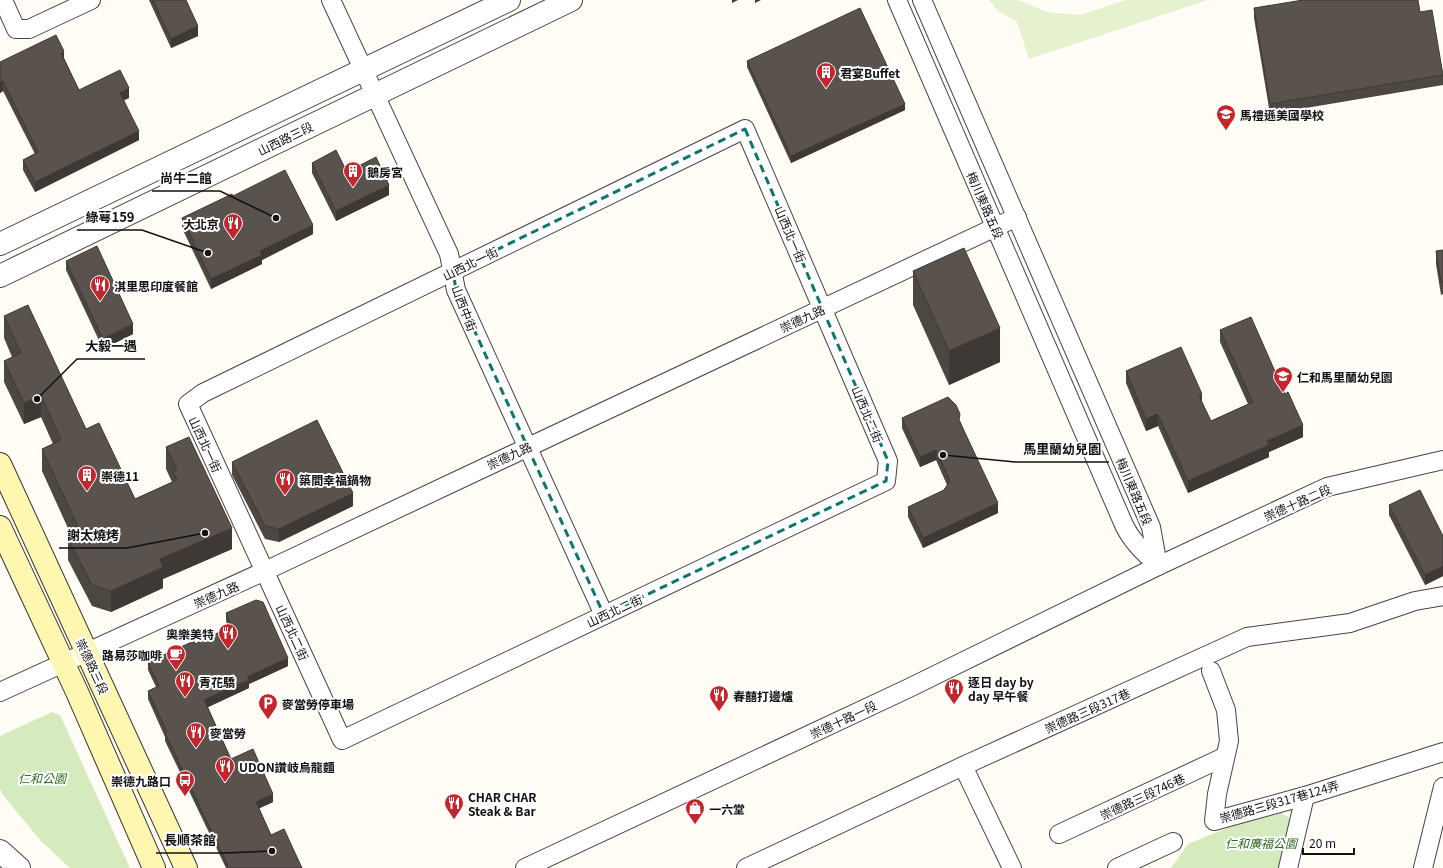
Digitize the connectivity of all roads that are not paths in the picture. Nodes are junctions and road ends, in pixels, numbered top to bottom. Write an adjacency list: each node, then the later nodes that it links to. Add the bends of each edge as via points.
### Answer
1 (3, 0): 2 (street, via 16,29 29,29)
2 (90, 0)
3 (331, 0): 8 (street, 山西中街)
4 (509, 0): 8 (street)
5 (571, 0): 9 (street, 山西路三段)
6 (897, 0): 11 (street, 梅川東路五段)
7 (922, 0): 10 (street, 梅川東路五段)
8 (363, 70): 9 (street, 山西中街); 12 (street)
9 (375, 95): 13 (street, 山西中街, via 449,254); 14 (street, 山西路三段)
10 (1017, 217): 11 (street, 崇德九路); 20 (street, 梅川東路五段, via 1151,527)
11 (995, 227): 15 (street, 崇德九路); 20 (street, 梅川東路五段, via 1130,537)
12 (0, 244)
13 (453, 271): 15 (street, 山西北一街, via 745,130); 16 (street, 山西中街, via 456,290); 21 (street, 山西北一街, via 203,392 188,404)
14 (0, 276)
15 (822, 308): 16 (street, 崇德九路); 23 (street, 山西北二街, via 888,461 886,480)
16 (526, 447): 21 (street, 崇德九路); 23 (street, 山西中街)
17 (1443, 460): 20 (street, 崇德十路二段, via 1327,487)
18 (0, 464): 24 (main road, 崇德路三段)
19 (0, 527): 25 (main road)
20 (1158, 566): 39 (street, 崇德十路一段, via 936,675)
21 (265, 572): 23 (street, 山西北二街, via 342,740); 24 (street, 崇德九路)
22 (1443, 596): 30 (street, 崇德路三段317巷, via 1416,601 1350,623 1248,637)
23 (604, 615)
24 (86, 651): 25 (street, 崇德九路); 38 (main road, 崇德路三段)
25 (62, 663): 27 (street, 崇德九路); 37 (main road)
26 (1211, 671): 29 (street, 崇德路三段317巷124弄, via 1226,710 1229,741)
27 (0, 692)
28 (1443, 752): 32 (street, 崇德路三段317巷124弄)
29 (1224, 757): 32 (street, 崇德路三段317巷124弄, via 1216,794 1214,821); 33 (street, 崇德路三段746巷)
30 (963, 766): 40 (street, 崇德路三段317巷); 41 (street)
31 (1443, 787): 44 (street)
32 (1305, 796): 43 (street)
33 (1059, 834)
34 (1173, 842): 42 (street)
35 (0, 851): 36 (street)
36 (18, 868)
37 (154, 868)
38 (186, 868)
39 (525, 868)
40 (746, 868)
41 (1012, 868)
42 (1117, 868)
43 (1288, 868)
44 (1423, 868)

